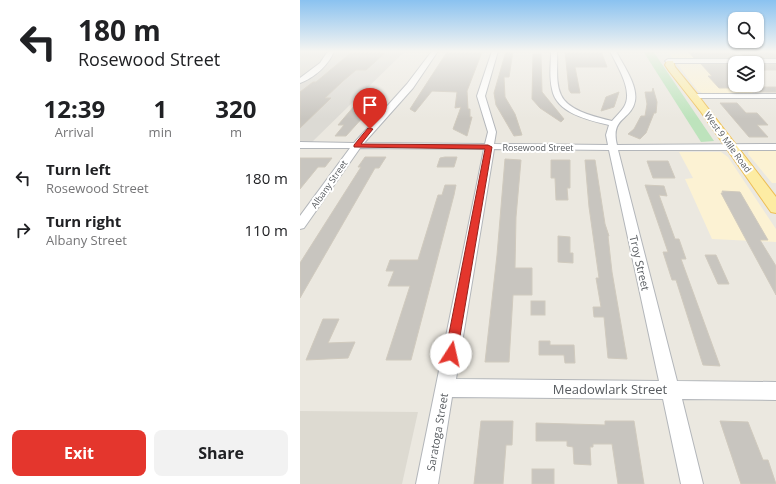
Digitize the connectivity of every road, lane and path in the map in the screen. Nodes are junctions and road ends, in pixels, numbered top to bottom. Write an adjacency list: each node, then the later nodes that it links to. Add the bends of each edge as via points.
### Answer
1 (310, 74): 7 (street)
2 (419, 74): 12 (street, Albany Street)
3 (488, 74): 13 (street, Saratoga Street, via 481,96 492,127)
4 (555, 74): 10 (street, via 556,88 560,98 577,112)
5 (623, 74): 10 (street, via 631,98 627,111)
6 (676, 74): 8 (main road, West 9 Mile Road)
7 (300, 81)
8 (694, 96): 9 (street); 14 (main road, West 9 Mile Road)
9 (776, 96)
10 (614, 124): 16 (street, Troy Street, via 610,130)
11 (300, 145): 12 (street, Rosewood Street)
12 (356, 146): 13 (street, Rosewood Street); 18 (street, Albany Street)
13 (488, 147): 16 (street, Rosewood Street); 19 (street, Saratoga Street)
14 (732, 147): 15 (street, Rosewood Street); 16 (street, Rosewood Street); 17 (main road, West 9 Mile Road)
15 (776, 147)
16 (613, 148): 20 (street, Troy Street)
17 (776, 208)
18 (300, 225)
19 (445, 388): 20 (street, Meadowlark Street); 22 (street, Saratoga Street)
20 (670, 390): 21 (street, Meadowlark Street); 23 (street, Troy Street)
21 (776, 391)
22 (427, 484)
23 (692, 484)

